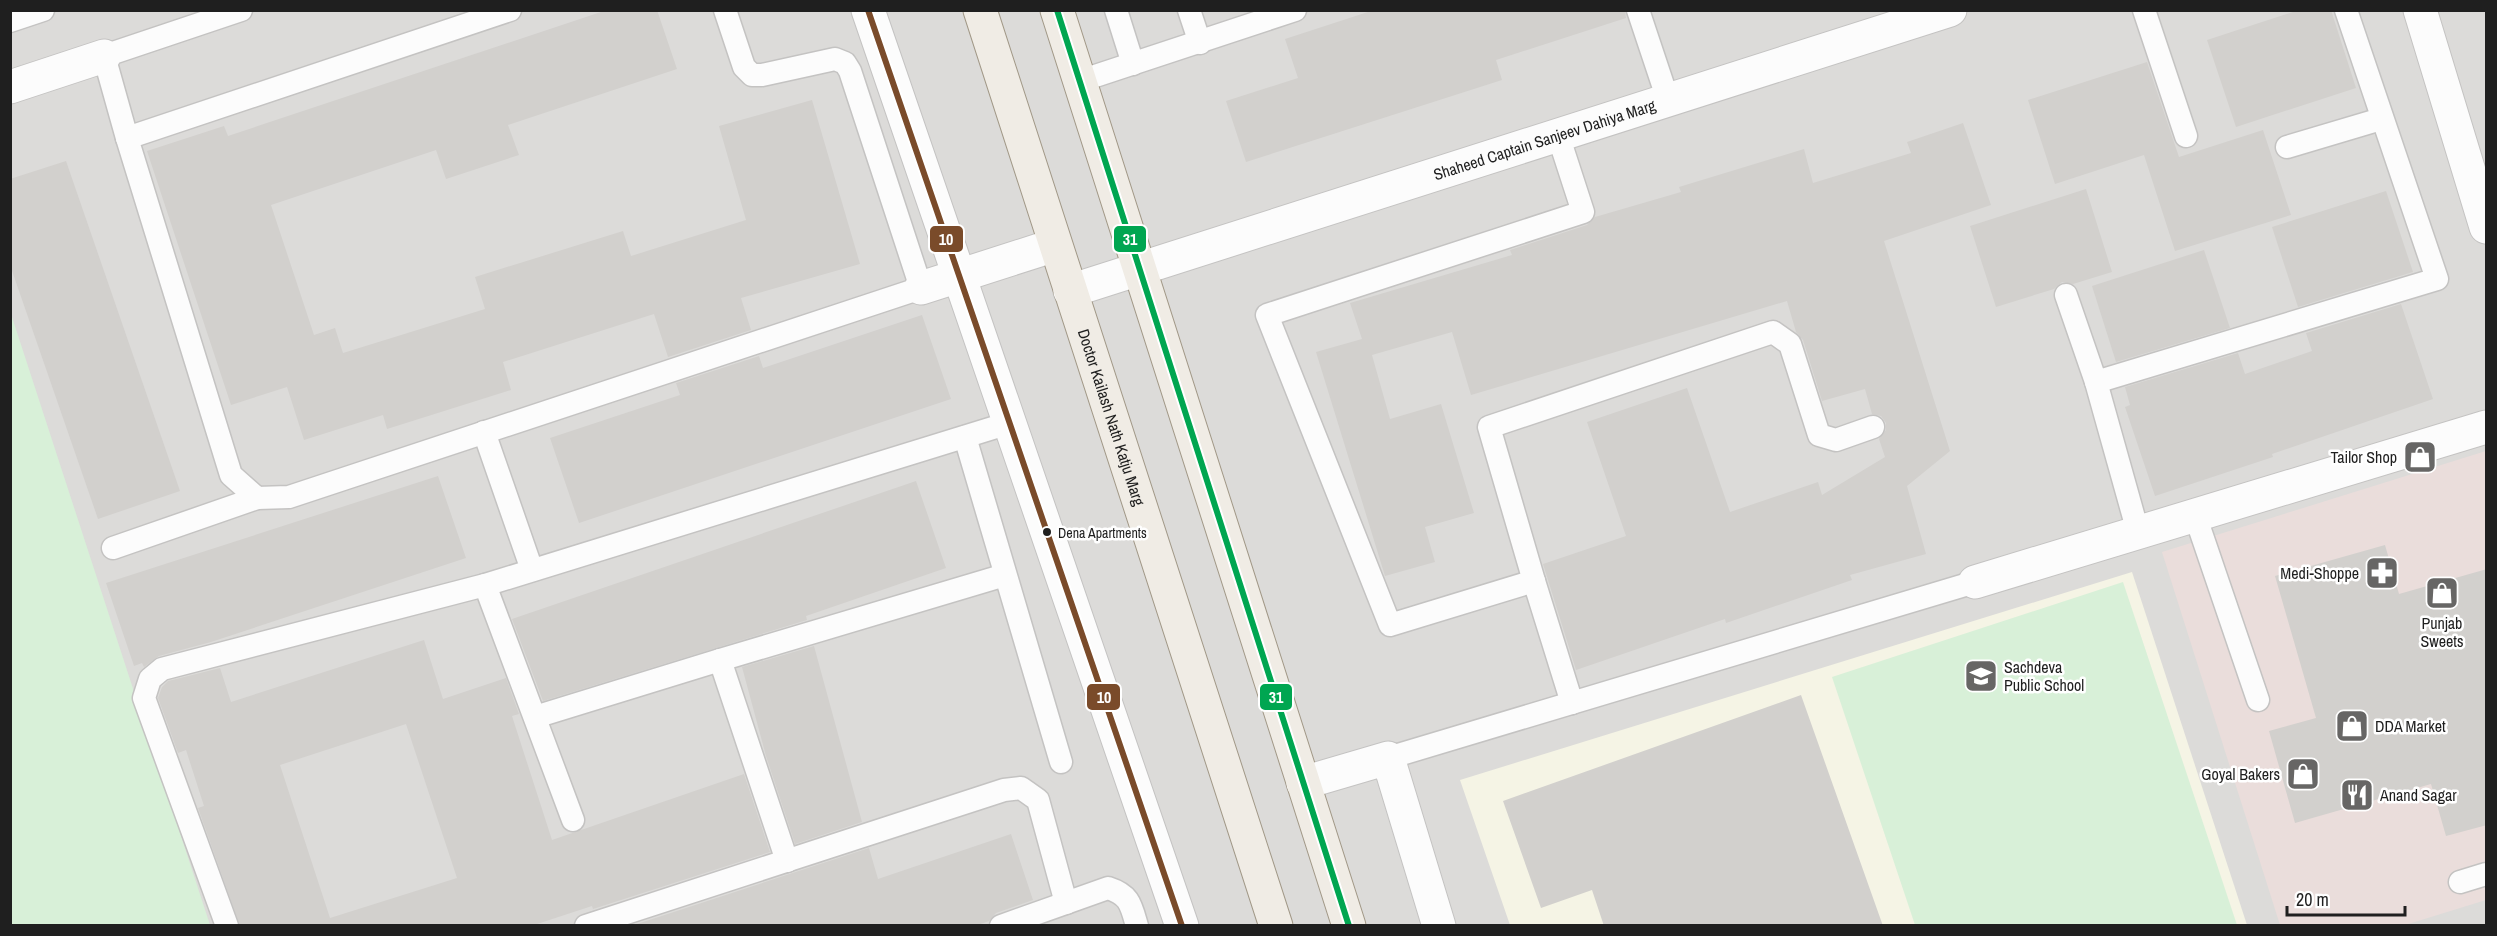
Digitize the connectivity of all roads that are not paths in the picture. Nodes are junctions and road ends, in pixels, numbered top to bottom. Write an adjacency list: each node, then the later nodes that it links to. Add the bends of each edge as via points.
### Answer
1 (43, 10): 16 (lane)
2 (241, 10): 18 (lane)
3 (510, 10): 26 (lane)
4 (725, 10): 32 (lane, via 744,68 752,75 835,59 845,63)
5 (868, 10): 31 (street)
6 (980, 10): 29 (main road, Doctor Kailash Nath Katju Marg)
7 (1057, 10): 20 (main road)
8 (1116, 10): 19 (lane)
9 (1189, 10): 17 (lane)
10 (1295, 10): 17 (lane)
11 (1638, 10): 22 (lane)
12 (1950, 10): 22 (street, Shaheed Captain Sanjeev Dahiya Marg)
13 (2144, 10): 25 (lane)
14 (2346, 10): 23 (lane)
15 (2420, 10): 28 (street)
16 (10, 21)
17 (1200, 43): 19 (lane)
18 (104, 56): 21 (street); 26 (lane)
19 (1133, 64): 20 (lane)
20 (1080, 81): 30 (main road)
21 (10, 87)
22 (1668, 100): 24 (street, Shaheed Captain Sanjeev Dahiya Marg)
23 (2381, 119): 27 (lane); 35 (lane, via 2437,279)
24 (1558, 135): 30 (street, Shaheed Captain Sanjeev Dahiya Marg); 47 (lane, via 1583,212 1267,315 1390,625)
25 (2186, 136)
26 (127, 138): 41 (lane, via 231,475)
27 (2287, 147)
28 (2487, 227)
29 (1055, 245): 31 (street); 33 (main road, Doctor Kailash Nath Katju Marg)
30 (1140, 269): 33 (street, Shaheed Captain Sanjeev Dahiya Marg); 56 (main road)
31 (959, 277): 32 (street); 36 (street)
32 (921, 288): 39 (lane)
33 (1070, 291): 67 (main road, Doctor Kailash Nath Katju Marg)
34 (2066, 296): 35 (lane)
35 (2096, 382): 43 (lane)
36 (1009, 423): 40 (lane); 66 (street)
37 (1873, 427): 47 (lane, via 1836,440 1819,435 1790,344 1773,332 1489,427)
38 (2487, 427): 42 (street)
39 (484, 432): 41 (lane, via 289,497); 45 (lane)
40 (965, 436): 45 (lane); 46 (lane)
41 (257, 498): 44 (lane)
42 (2195, 515): 43 (street); 51 (lane)
43 (2138, 532): 48 (street)
44 (113, 548)
45 (532, 570): 49 (lane)
46 (1005, 575): 50 (lane); 55 (lane)
47 (1534, 581): 52 (lane)
48 (1975, 582): 52 (lane)
49 (485, 585): 53 (lane); 62 (lane, via 162,669 150,679 144,698)
50 (720, 660): 53 (lane); 58 (lane)
51 (2258, 700)
52 (1572, 703): 54 (lane)
53 (535, 717): 57 (lane)
54 (1388, 758): 56 (street); 69 (street)
55 (1061, 762)
56 (1303, 783): 68 (main road)
57 (573, 820)
58 (787, 861): 61 (lane, via 1004,790 1021,788 1038,800); 63 (lane)
59 (2487, 874): 60 (lane)
60 (2460, 882)
61 (1066, 903): 64 (lane); 65 (lane, via 1108,888 1121,892 1130,902)
62 (227, 926)
63 (586, 926)
64 (1001, 926)
65 (1137, 926)
66 (1182, 926)
67 (1276, 926)
68 (1349, 926)
69 (1439, 926)

